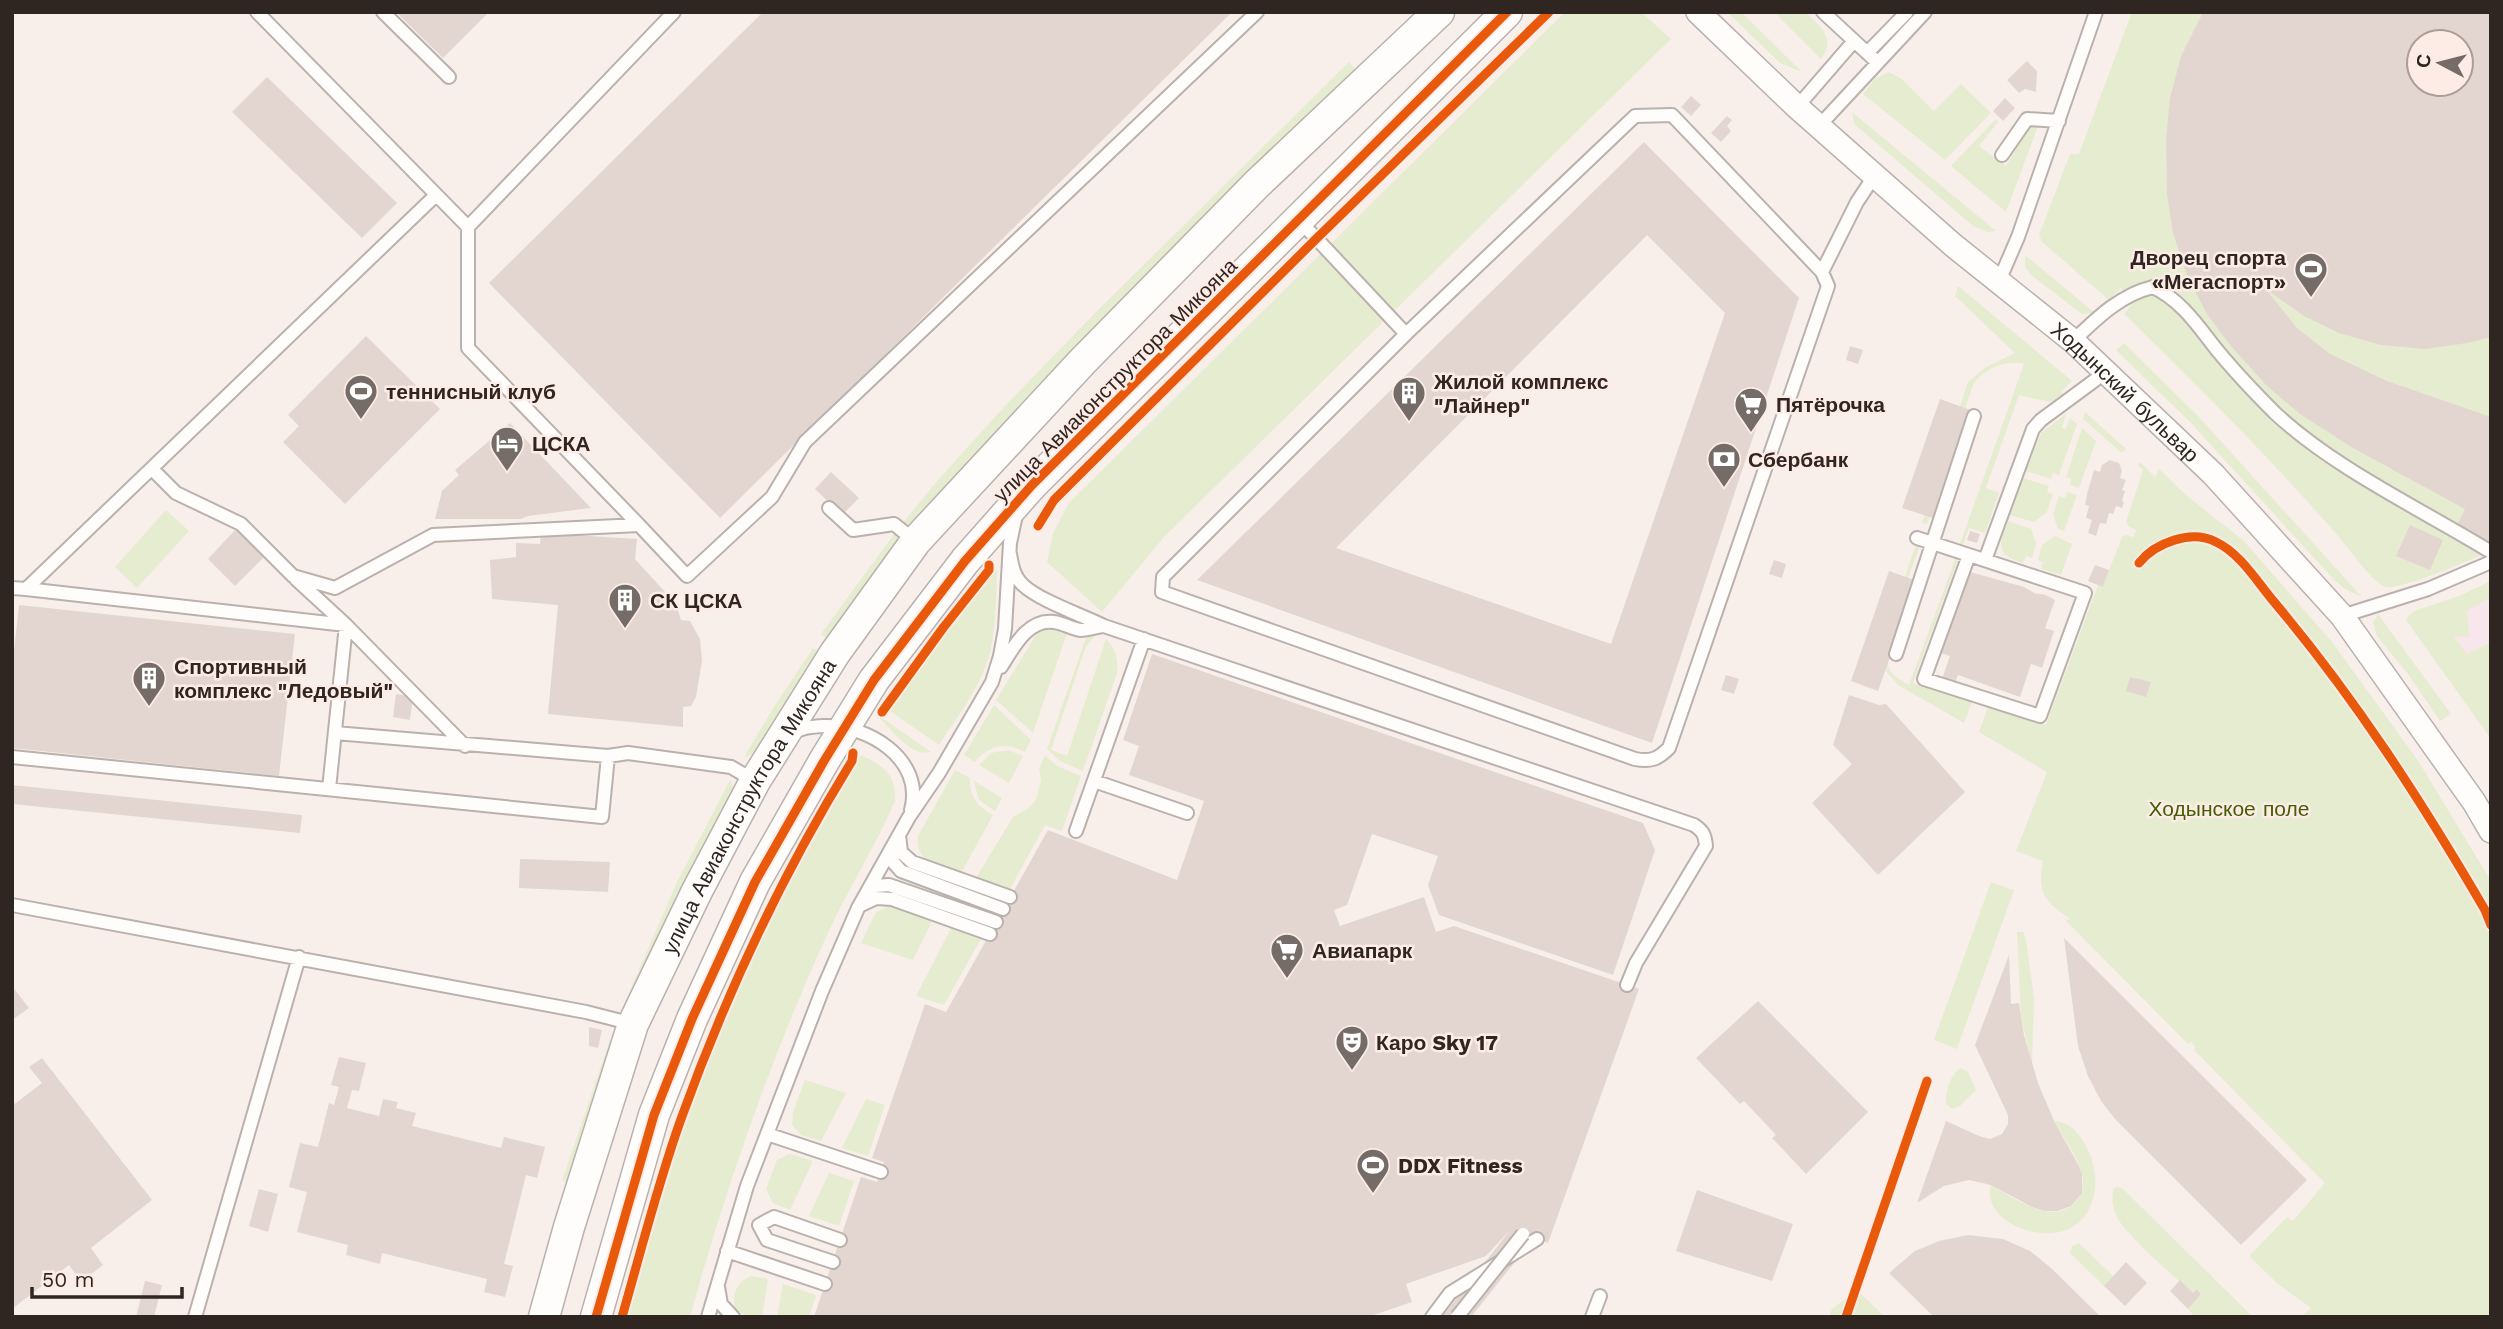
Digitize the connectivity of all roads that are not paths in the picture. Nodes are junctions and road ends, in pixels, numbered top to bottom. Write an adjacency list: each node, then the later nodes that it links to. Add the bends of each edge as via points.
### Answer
1 (257, 12): 20 (lane)
2 (383, 12): 14 (lane)
3 (674, 12): 22 (lane)
4 (1257, 12): 32 (lane, via 805,442 772,497 687,576)
5 (1439, 12): 34 (street, улица Авиаконструктора Микояна, via 1238,204)
6 (1507, 12): 21 (street, улица Авиаконструктора Микояна)
7 (1698, 12): 15 (street, Ходынский бульвар)
8 (1823, 12): 12 (lane)
9 (1907, 12): 13 (lane)
10 (1925, 12): 13 (lane)
11 (2096, 12): 16 (lane)
12 (1854, 41): 13 (lane); 15 (lane)
13 (1872, 58): 17 (lane)
14 (449, 77)
15 (1797, 107): 17 (street, Ходынский бульвар)
16 (2059, 121): 18 (lane, via 2026,119); 24 (lane)
17 (1819, 125): 19 (street, Ходынский бульвар)
18 (2002, 155)
19 (1874, 175): 23 (lane); 24 (street, Ходынский бульвар)
20 (436, 195): 22 (lane); 29 (lane)
21 (1298, 220): 25 (lane); 30 (street, улица Авиаконструктора Микояна)
22 (468, 227): 32 (lane, via 468,348)
23 (1822, 272): 25 (lane, via 1672,115 1635,116); 25 (lane, via 1828,286 1824,302 1669,748 1659,758 1647,761 1162,592 1163,577)
24 (1999, 281): 26 (street, Ходынский бульвар)
25 (1406, 334)
26 (2073, 341): 27 (street, Ходынский бульвар); 36 (lane, via 2102,312 2139,290 2153,287 2169,295 2245,382 2309,440)
27 (2106, 372): 39 (lane, via 2033,429); 44 (street, Ходынский бульвар, via 2213,474)
28 (1974, 416): 35 (lane)
29 (153, 470): 41 (lane, via 176,493 241,524); 42 (lane)
30 (1032, 485): 37 (lane, via 1017,512); 50 (street, улица Авиаконструктора Микояна, via 965,561)
31 (829, 508): 34 (lane, via 853,530 894,524)
32 (639, 525): 41 (lane, via 433,535 335,588)
33 (1917, 537): 35 (lane)
34 (916, 541): 53 (street, улица Авиаконструктора Микояна, via 835,653)
35 (1933, 542): 38 (lane); 48 (lane)
36 (2491, 552)
37 (1010, 554): 46 (lane, via 1023,585); 49 (lane, via 1004,629)
38 (1969, 555): 39 (lane); 39 (lane, via 1924,679 2040,716 2085,593)
39 (1985, 560)
40 (2491, 562): 44 (lane, via 2428,589)
41 (293, 576): 45 (lane)
42 (17, 589): 43 (lane); 45 (lane)
43 (12, 595)
44 (2342, 616): 63 (street, Ходынский бульвар)
45 (346, 625): 51 (lane); 52 (lane)
46 (1104, 626): 47 (lane); 49 (lane, via 1080,630 1057,622 1035,624)
47 (1144, 639): 57 (lane); 69 (lane, via 1701,830 1706,846)
48 (1896, 654)
49 (992, 682): 60 (lane)
50 (844, 727): 53 (lane, via 795,731); 60 (lane, via 879,739 899,759 912,786); 86 (street, улица Авиаконструктора Микояна, via 755,882 692,1020 654,1115)
51 (335, 733): 52 (lane); 58 (lane)
52 (465, 746): 54 (lane)
53 (773, 751): 56 (street, улица Авиаконструктора Микояна)
54 (608, 756): 56 (lane, via 628,753 731,767); 58 (lane, via 602,817)
55 (12, 757): 58 (lane)
56 (755, 781): 70 (street, улица Авиаконструктора Микояна)
57 (1094, 781): 59 (lane); 62 (lane)
58 (329, 789)
59 (1187, 813)
60 (909, 817): 61 (lane)
61 (902, 829): 64 (lane); 64 (lane, via 899,846 908,859 1007,903 901,871 892,858)
62 (1076, 831)
63 (2491, 831)
64 (892, 846): 65 (lane)
65 (866, 895): 67 (lane); 67 (lane, via 875,886 889,885 993,928 892,899 870,899)
66 (12, 905): 68 (lane)
67 (858, 908): 71 (lane)
68 (299, 957): 70 (lane); 84 (lane)
69 (1627, 985)
70 (633, 1024): 85 (street, улица Авиаконструктора Микояна)
71 (767, 1133): 72 (lane); 73 (lane)
72 (881, 1172)
73 (737, 1217): 74 (lane); 78 (lane)
74 (759, 1225): 77 (lane, via 774,1217); 79 (lane, via 767,1240)
75 (1523, 1234): 91 (lane, bridge)
76 (1537, 1239): 90 (lane, via 1450,1293)
77 (840, 1240)
78 (727, 1251): 80 (lane); 81 (lane)
79 (832, 1262)
80 (719, 1277): 82 (lane); 89 (lane, via 721,1304)
81 (825, 1284)
82 (715, 1294): 87 (lane); 88 (lane)
83 (1600, 1296): 92 (lane)
84 (195, 1317)
85 (544, 1317)
86 (596, 1317)
87 (709, 1317)
88 (715, 1317)
89 (733, 1317)
90 (1432, 1317)
91 (1457, 1317)
92 (1592, 1317)

